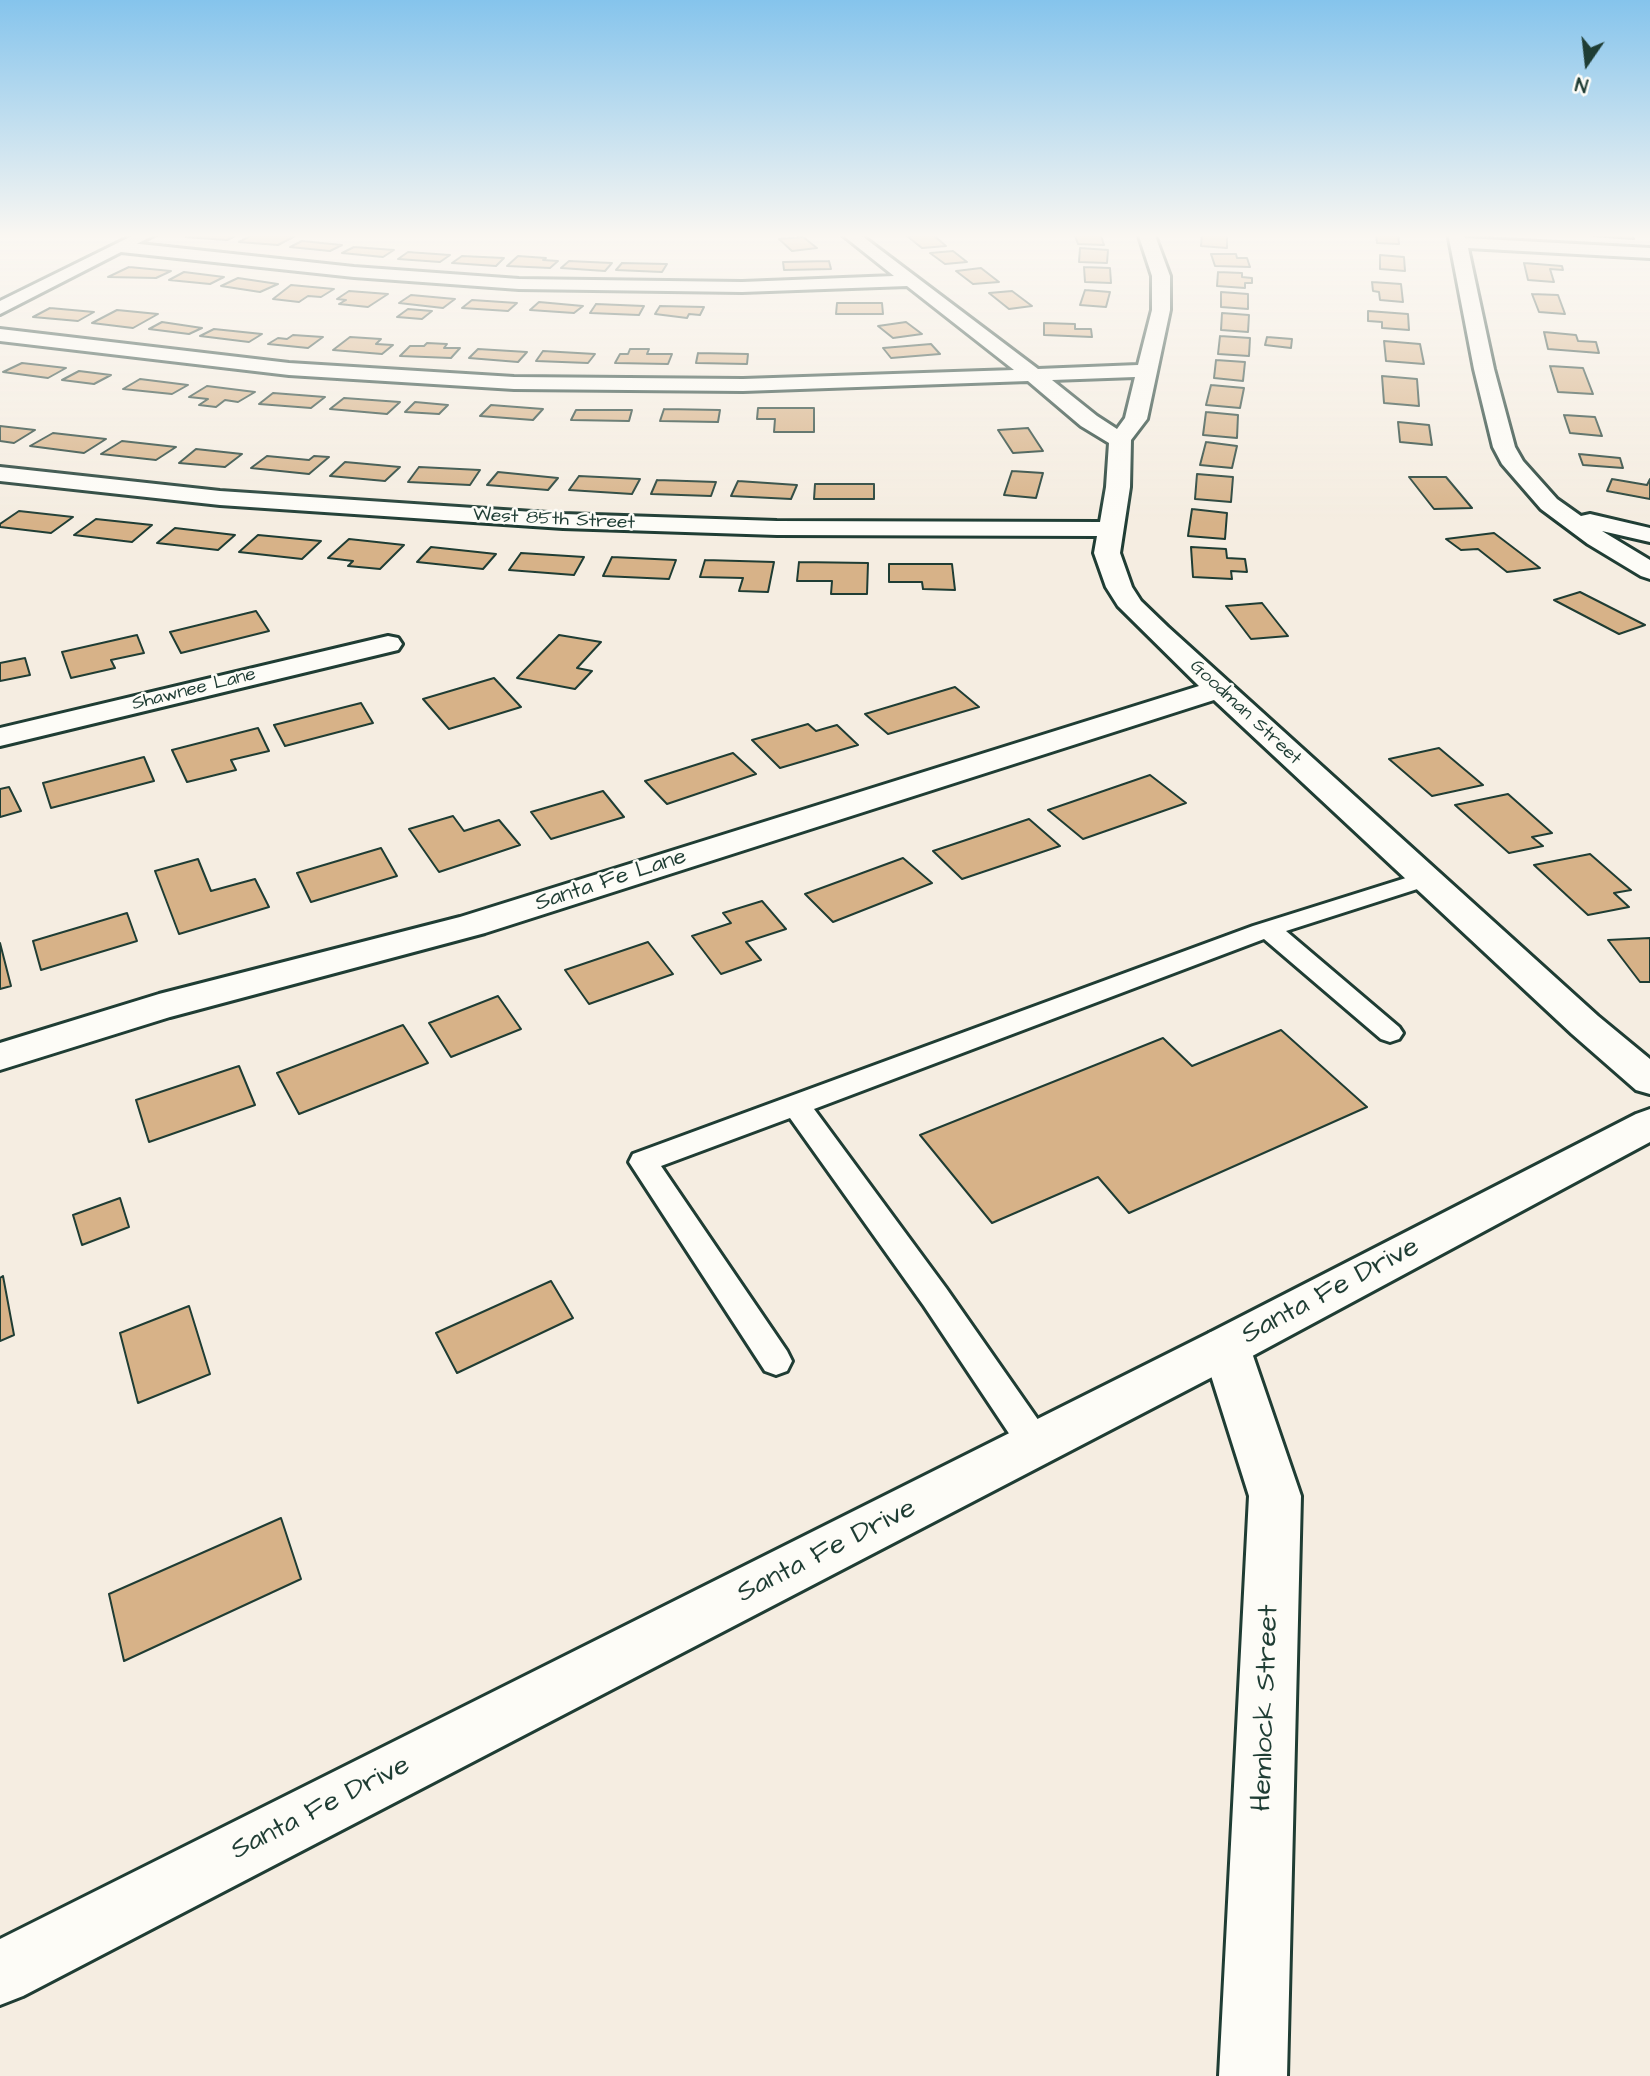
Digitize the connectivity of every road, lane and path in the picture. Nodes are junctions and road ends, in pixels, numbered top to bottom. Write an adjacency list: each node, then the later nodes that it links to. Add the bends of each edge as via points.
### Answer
1 (975, 330): 6 (street)
2 (1158, 330): 5 (street, Goodman Street)
3 (1476, 330): 9 (street, via 1504,447 1536,491)
4 (0, 335): 6 (street, via 289,369 514,383 743,385)
5 (1148, 371): 6 (street); 7 (street, Goodman Street, via 1136,419)
6 (1032, 374): 7 (street)
7 (1120, 440): 10 (street, Goodman Street)
8 (0, 474): 10 (street, West 85th Street, via 234,499 563,521 790,528)
9 (1561, 513): 11 (street); 12 (street)
10 (1110, 528): 14 (street, Goodman Street, via 1110,565 1131,606)
11 (1650, 535)
12 (1650, 571)
13 (388, 644): 15 (street, Shawnee Lane)
14 (1218, 689): 16 (street, Goodman Street); 19 (street, Santa Fe Lane, via 472,925 159,1007)
15 (0, 737)
16 (1425, 879): 17 (lane); 20 (street, Goodman Street)
17 (1268, 929): 18 (lane); 21 (lane)
18 (1390, 1032)
19 (0, 1057)
20 (1650, 1080)
21 (796, 1105): 24 (lane, via 643,1162); 25 (lane)
22 (1650, 1124): 23 (street, Santa Fe Drive)
23 (1226, 1347): 25 (street, Santa Fe Drive); 27 (street, Hemlock Street, via 1275,1496)
24 (776, 1361)
25 (1037, 1445): 26 (street, Santa Fe Drive)
26 (0, 1973)
27 (1253, 2076)

